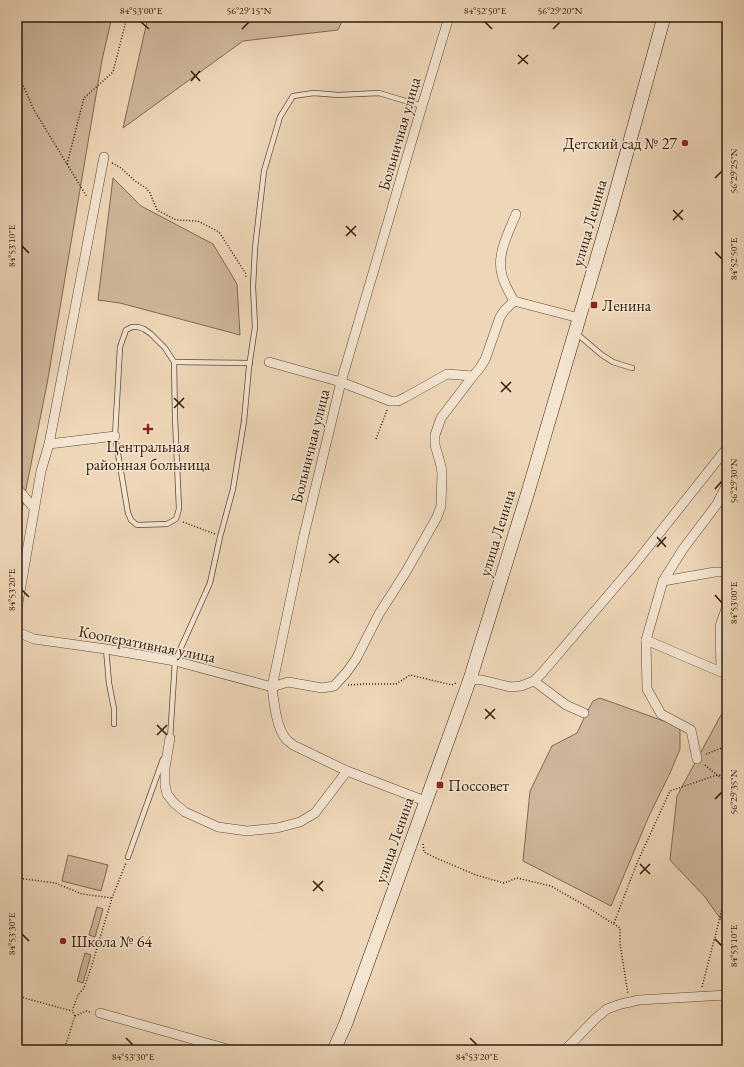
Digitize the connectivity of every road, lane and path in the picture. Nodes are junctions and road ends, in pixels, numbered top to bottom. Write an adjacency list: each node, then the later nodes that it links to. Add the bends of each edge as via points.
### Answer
1 (126, 17): 7 (path, via 113,72 84,98)
2 (449, 17): 5 (street, Больничная улица)
3 (664, 17): 12 (street, улица Ленина)
4 (17, 72): 7 (path, via 34,110)
5 (422, 106): 16 (lane, via 378,93 314,93 293,96 280,117 264,171 255,248 255,327); 19 (street, Больничная улица)
6 (104, 157): 8 (street); 10 (path, via 146,188 157,210 176,220 198,221 219,232 246,274)
7 (67, 164): 8 (path)
8 (94, 208): 23 (street)
9 (516, 214): 11 (street, via 503,247 501,262 502,274)
10 (246, 281)
11 (514, 300): 12 (street); 18 (street, via 500,316 485,360)
12 (579, 318): 13 (street, улица Ленина)
13 (575, 332): 17 (lane, via 613,362); 38 (street, улица Ленина)
14 (174, 362): 16 (lane); 21 (lane, via 165,348 144,329 138,326 126,330 120,347); 28 (lane, via 179,509)
15 (269, 362): 19 (street)
16 (250, 363): 29 (lane, via 233,490)
17 (632, 368)
18 (473, 376): 20 (street, via 447,374 398,401); 40 (street, via 441,418 435,435 442,473 441,506 437,517 379,614 356,659)
19 (341, 382): 20 (street); 41 (street, Больничная улица, via 304,535)
20 (390, 401): 22 (path)
21 (115, 436): 23 (street); 28 (lane, via 130,520 138,525 167,524)
22 (376, 439)
23 (50, 444): 27 (street, via 41,471)
24 (727, 448): 39 (street, via 634,565)
25 (727, 484): 31 (street, via 717,504)
26 (17, 488): 27 (street)
27 (34, 508): 33 (street)
28 (176, 519): 29 (path)
29 (220, 537): 37 (lane, via 210,583)
30 (727, 572): 31 (street)
31 (663, 581): 35 (street)
32 (727, 606): 35 (street, via 720,626 721,672)
33 (17, 609)
34 (17, 632): 36 (street, Кооперативная улица, via 34,639)
35 (646, 640): 46 (street, via 647,688 662,714 692,730)
36 (106, 649): 37 (street, Кооперативная улица); 43 (lane)
37 (175, 661): 41 (street, Кооперативная улица); 44 (lane)
38 (470, 679): 39 (street, via 510,687); 40 (path, via 452,685 410,675 396,684); 51 (street, улица Ленина)
39 (534, 681): 42 (street, via 566,705)
40 (334, 686): 41 (street, via 322,688 288,682)
41 (272, 687): 47 (street, Больничная улица, via 275,710 286,740 293,746)
42 (584, 713)
43 (114, 724)
44 (170, 738): 47 (street, via 165,779 167,794 185,812 218,826 247,831 277,828 300,822 315,813); 53 (lane)
45 (727, 746): 46 (path)
46 (697, 758): 48 (path)
47 (347, 771): 51 (street, Больничная улица)
48 (717, 775): 49 (path); 50 (path); 57 (path, via 670,791 637,863)
49 (727, 775)
50 (727, 781)
51 (425, 802): 52 (street, улица Ленина)
52 (414, 835): 57 (path, via 424,845 424,852 476,876 504,882 517,878 551,886); 67 (street, улица Ленина)
53 (128, 857): 56 (path)
54 (17, 878): 56 (path, via 55,883 82,894)
55 (727, 890): 60 (path)
56 (112, 898): 62 (path, via 84,988 78,994)
57 (614, 923): 61 (path, via 620,928 628,997)
58 (727, 995): 60 (street)
59 (17, 996): 62 (path)
60 (700, 996): 61 (street)
61 (639, 1000): 68 (street, via 607,1009)
62 (72, 1011): 64 (path)
63 (100, 1013): 64 (path, via 86,1011); 66 (street)
64 (75, 1016): 65 (path)
65 (64, 1050)
66 (231, 1050)
67 (334, 1050)
68 (565, 1050)

